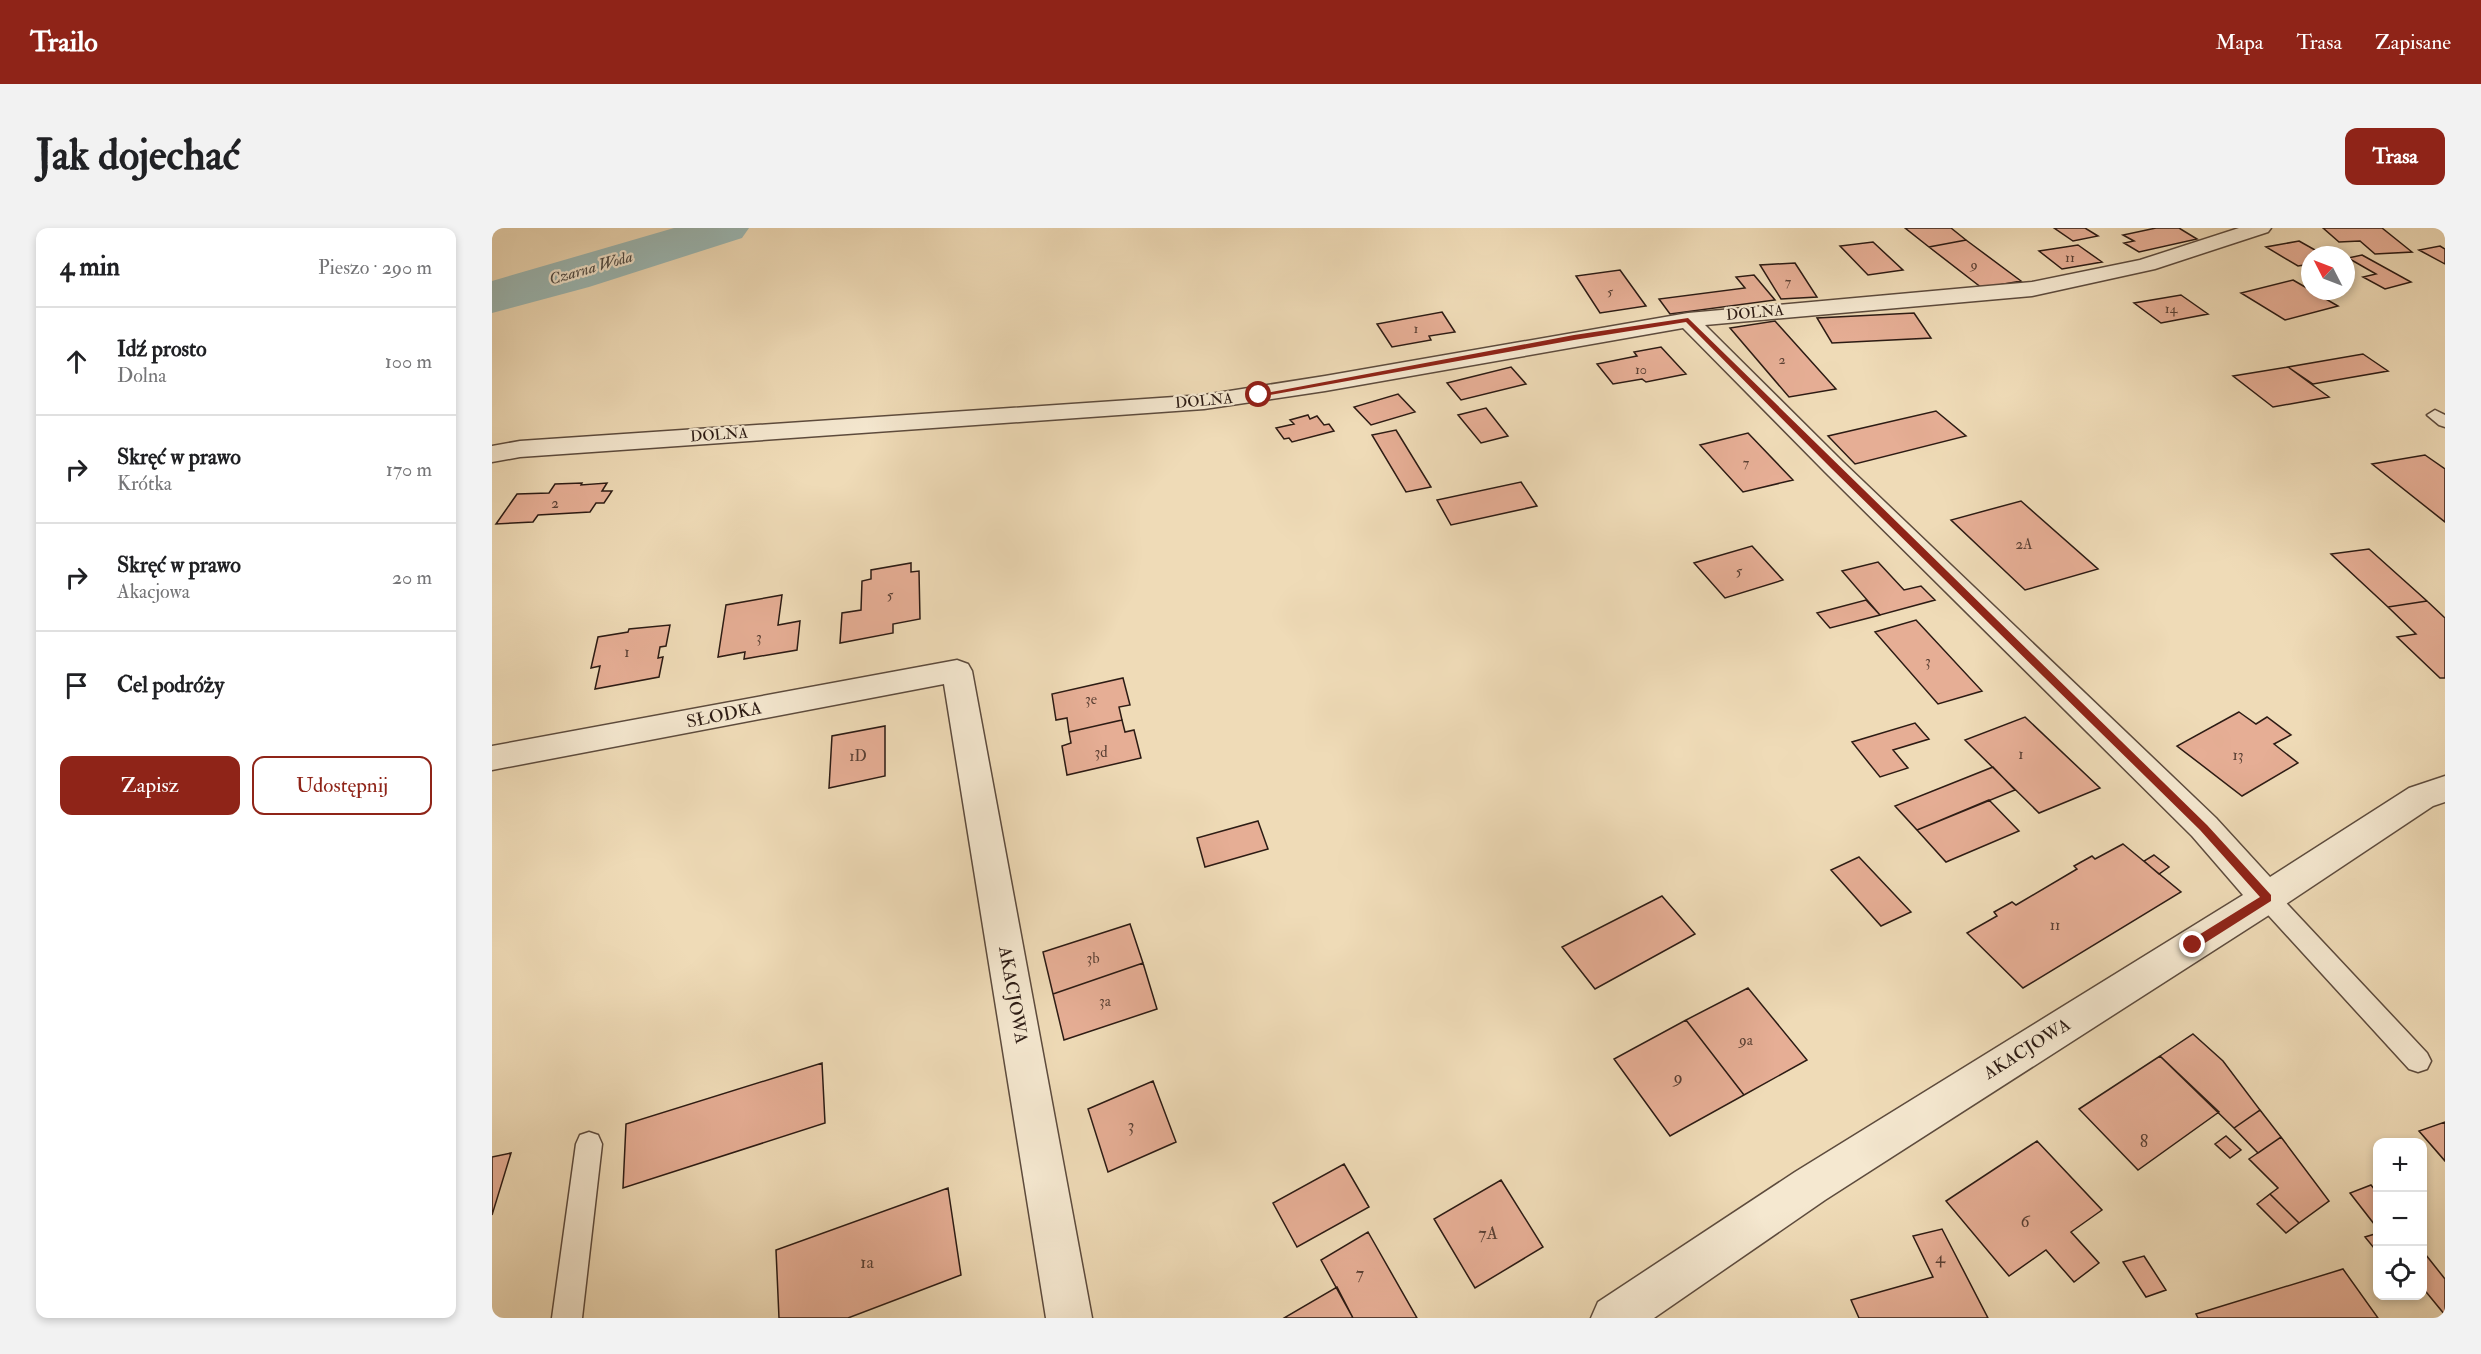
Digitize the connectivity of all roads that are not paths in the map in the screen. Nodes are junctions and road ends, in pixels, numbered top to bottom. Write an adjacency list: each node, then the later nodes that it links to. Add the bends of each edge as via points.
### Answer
1 (2258, 228): 2 (street, DOLNA, via 2114,273 2033,288)
2 (1688, 320): 3 (street, DOLNA, via 1204,402); 7 (street, via 2204,827)
3 (492, 454)
4 (957, 671): 5 (street, SŁODKA); 11 (street, AKACJOWA)
5 (492, 758)
6 (2445, 789): 7 (street, AKACJOWA, via 2421,797)
7 (2267, 898): 8 (lane); 12 (street, AKACJOWA, via 1810,1186)
8 (2418, 1061)
9 (589, 1144): 10 (lane)
10 (567, 1318)
11 (1069, 1318)
12 (1614, 1318)

